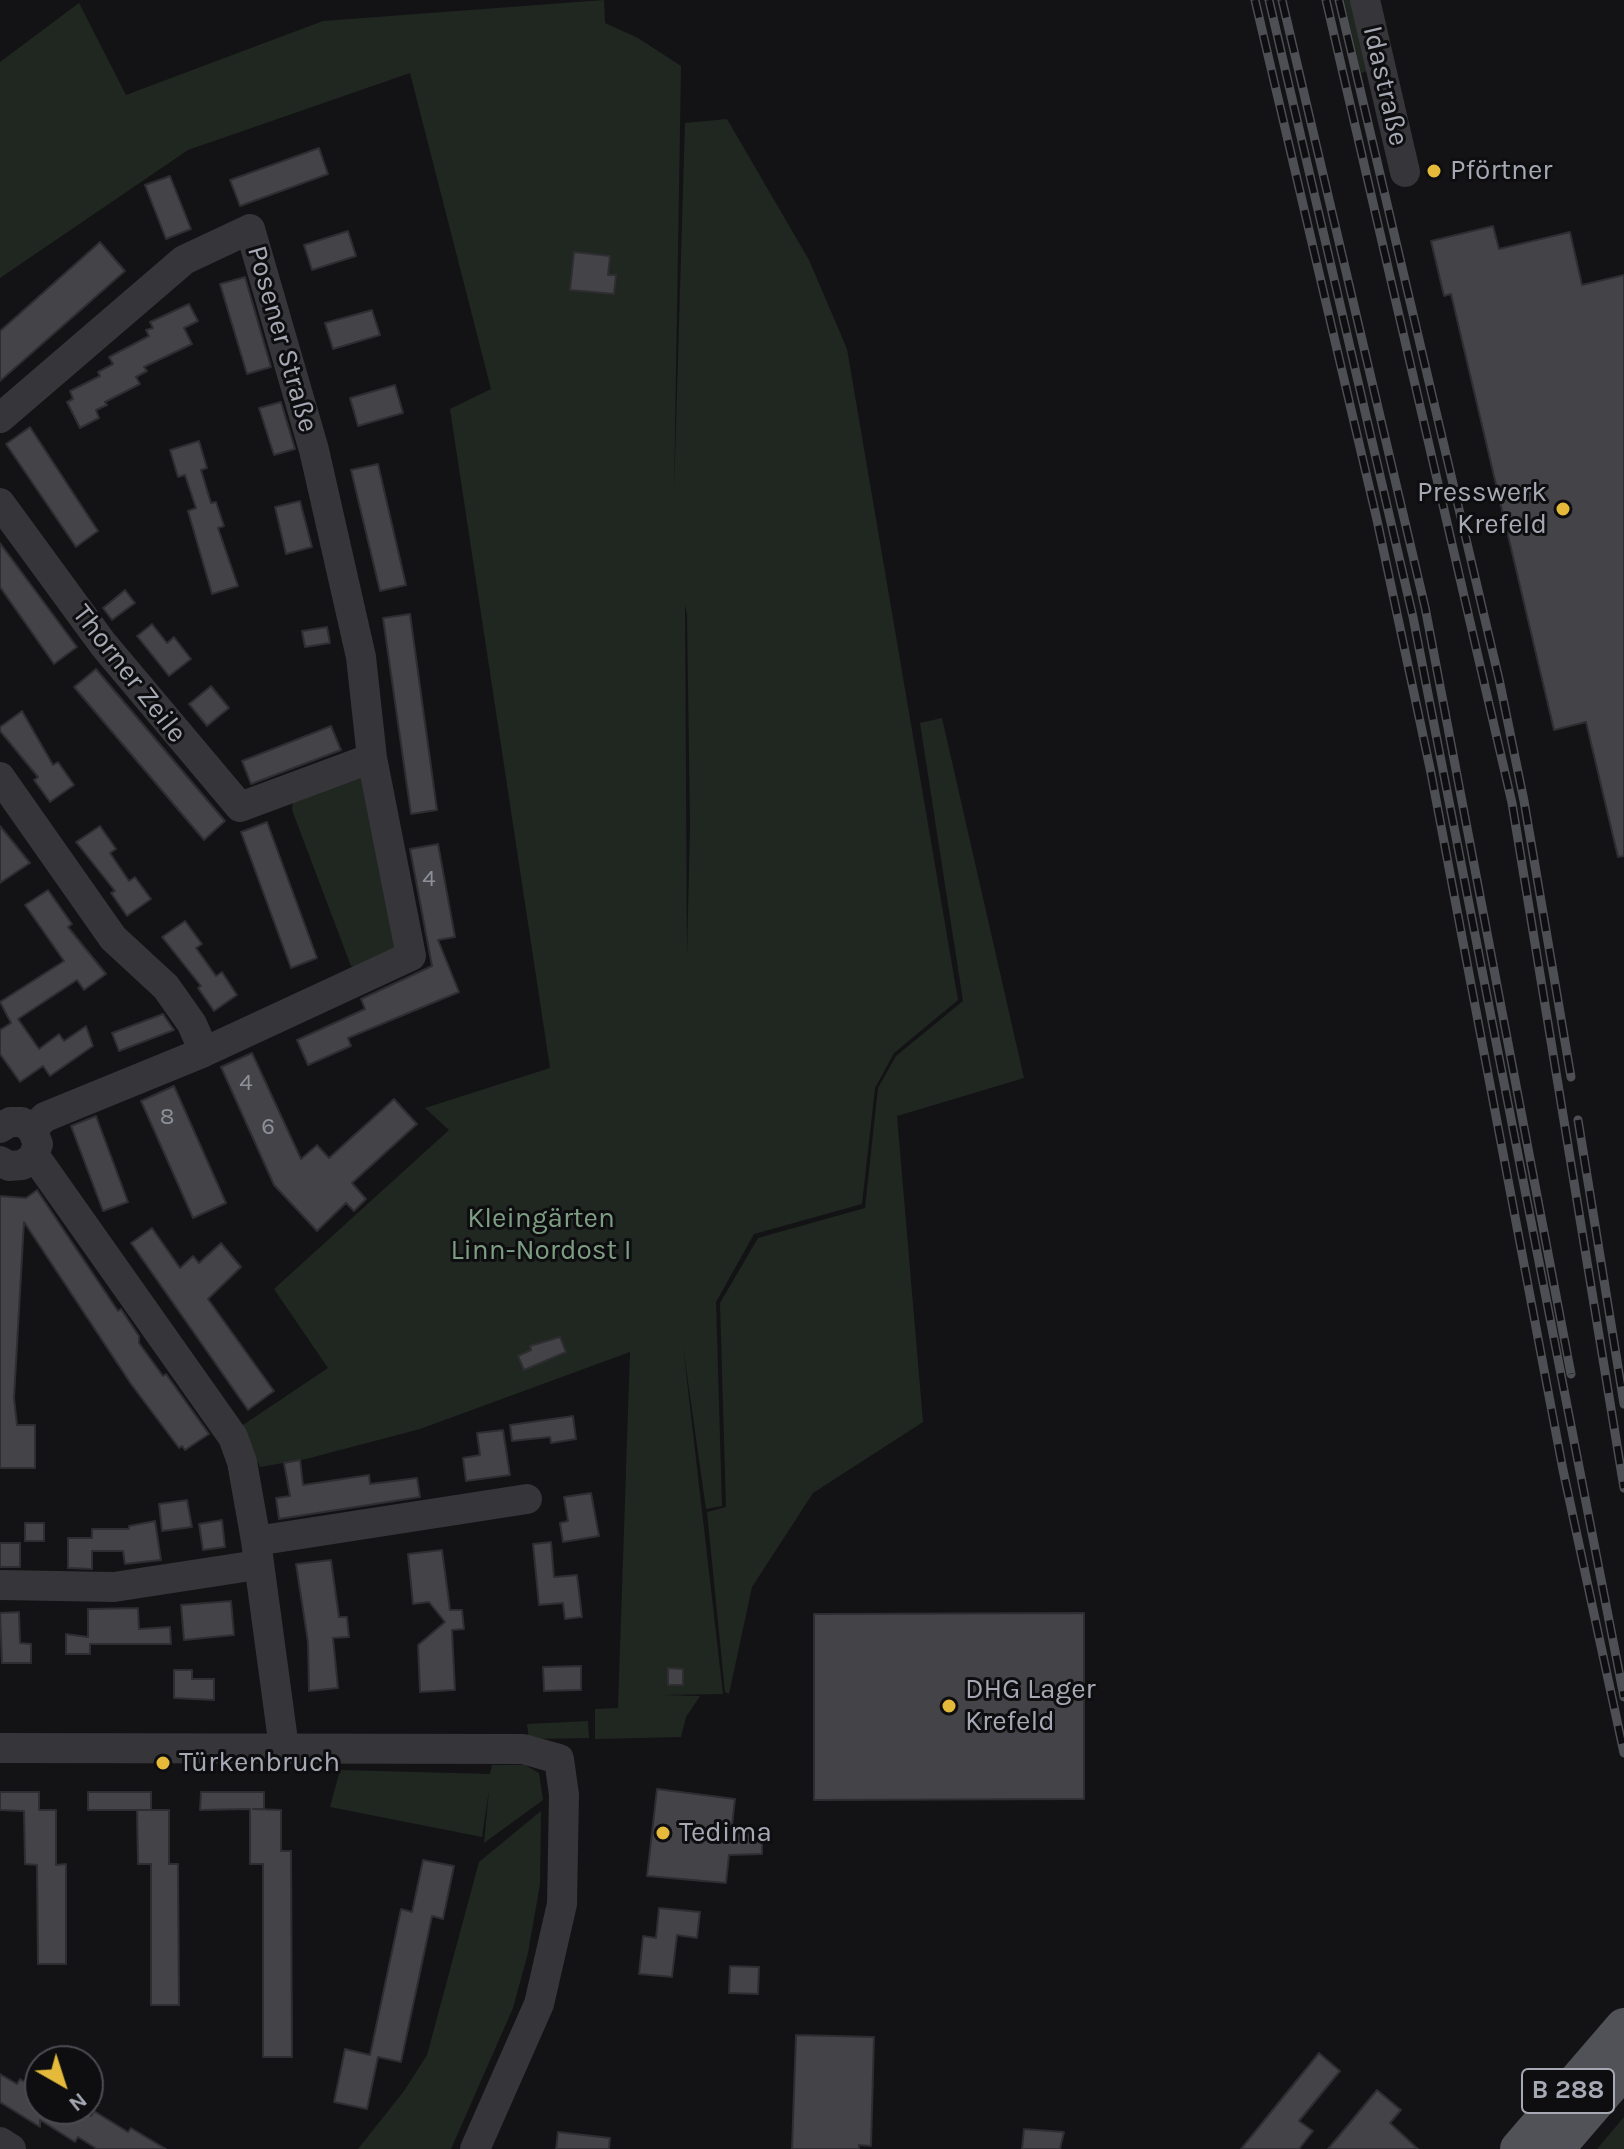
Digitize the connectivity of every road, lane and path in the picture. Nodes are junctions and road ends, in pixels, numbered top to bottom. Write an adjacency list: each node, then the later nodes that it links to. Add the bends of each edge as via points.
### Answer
1 (1365, 0): 2 (street, Idastraße)
2 (1405, 172)
3 (0, 418): 5 (street, Posener Straße, via 184,260 250,229 314,450 361,657)
4 (0, 503): 5 (street, Thorner Zeile, via 103,644 240,807)
5 (372, 758): 7 (street, via 411,956)
6 (0, 777): 7 (street, via 113,938 166,987)
7 (204, 1052): 8 (street)
8 (15, 1128): 9 (street, via 22,1165); 11 (street, via 233,1437)
9 (1, 1163)
10 (527, 1499): 11 (street)
11 (257, 1553): 12 (street, via 114,1587); 14 (street)
12 (0, 1585)
13 (0, 1748): 14 (street)
14 (284, 1748): 18 (street, via 523,1749 559,1759 564,1795 562,1904 539,2004)
15 (1622, 2043): 19 (main road, B 288); 20 (main road, B 288)
16 (0, 2142): 17 (street)
17 (11, 2149)
18 (475, 2149)
19 (1519, 2149)
20 (1555, 2149)

